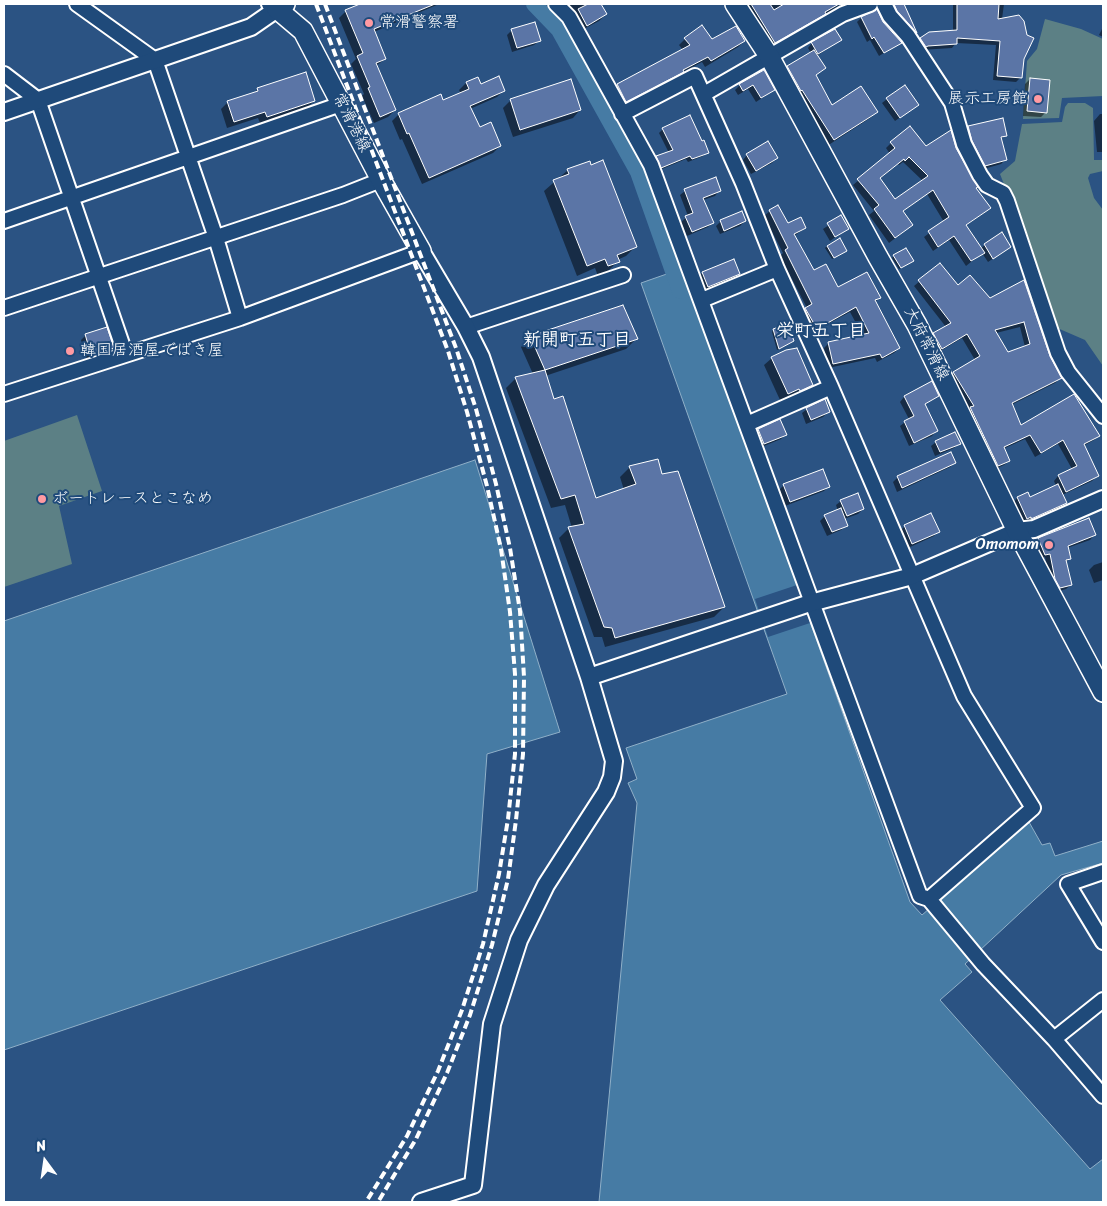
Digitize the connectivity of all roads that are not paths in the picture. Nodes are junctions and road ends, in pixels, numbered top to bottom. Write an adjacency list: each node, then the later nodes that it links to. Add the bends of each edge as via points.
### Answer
1 (77, 4): 8 (street)
2 (556, 4): 14 (street, via 569,17)
3 (735, 4): 7 (main road, 大府常滑線)
4 (870, 4): 7 (street, via 843,14)
5 (884, 4): 31 (street, via 952,103 964,144 980,175 987,185 1002,193 1058,353 1068,372)
6 (278, 6): 8 (street, via 251,27); 12 (main road, 常滑港線, via 304,31)
7 (769, 56): 10 (street); 34 (main road, 大府常滑線, via 917,325)
8 (155, 60): 11 (street); 15 (street)
9 (4, 74): 11 (street)
10 (704, 94): 14 (street, via 695,76); 21 (street)
11 (38, 100): 13 (street); 17 (street)
12 (341, 104): 15 (street); 16 (main road, 常滑港線)
13 (4, 112)
14 (622, 114): 24 (street, via 651,165)
15 (188, 158): 17 (street); 19 (street)
16 (381, 180): 19 (street); 20 (main road, 常滑港線)
17 (72, 199): 18 (street); 23 (street)
18 (4, 221)
19 (216, 238): 23 (street); 26 (street)
20 (421, 252): 26 (street); 27 (street)
21 (777, 269): 24 (street); 29 (street)
22 (622, 275): 27 (street)
23 (98, 276): 25 (street); 28 (street)
24 (702, 300): 32 (street)
25 (4, 308)
26 (240, 318): 28 (street)
27 (466, 327): 37 (street, via 481,357)
28 (125, 353): 30 (street)
29 (830, 387): 32 (street); 35 (street)
30 (4, 394)
31 (1103, 416)
32 (747, 424): 36 (street)
33 (1103, 499): 34 (street, via 1034,529)
34 (1017, 531): 35 (street); 38 (main road, 大府常滑線)
35 (912, 576): 36 (street); 40 (street, via 964,696 1033,808)
36 (810, 604): 37 (street); 40 (street, via 920,896)
37 (589, 677): 45 (street, via 614,761 612,777 606,792 546,885 519,940 492,1024 473,1184)
38 (1103, 692)
39 (1103, 872): 41 (street, via 1068,884)
40 (929, 899): 43 (street, via 983,964)
41 (1103, 942)
42 (1103, 1000): 43 (street)
43 (1054, 1039): 44 (street)
44 (1103, 1096)
45 (420, 1202)

